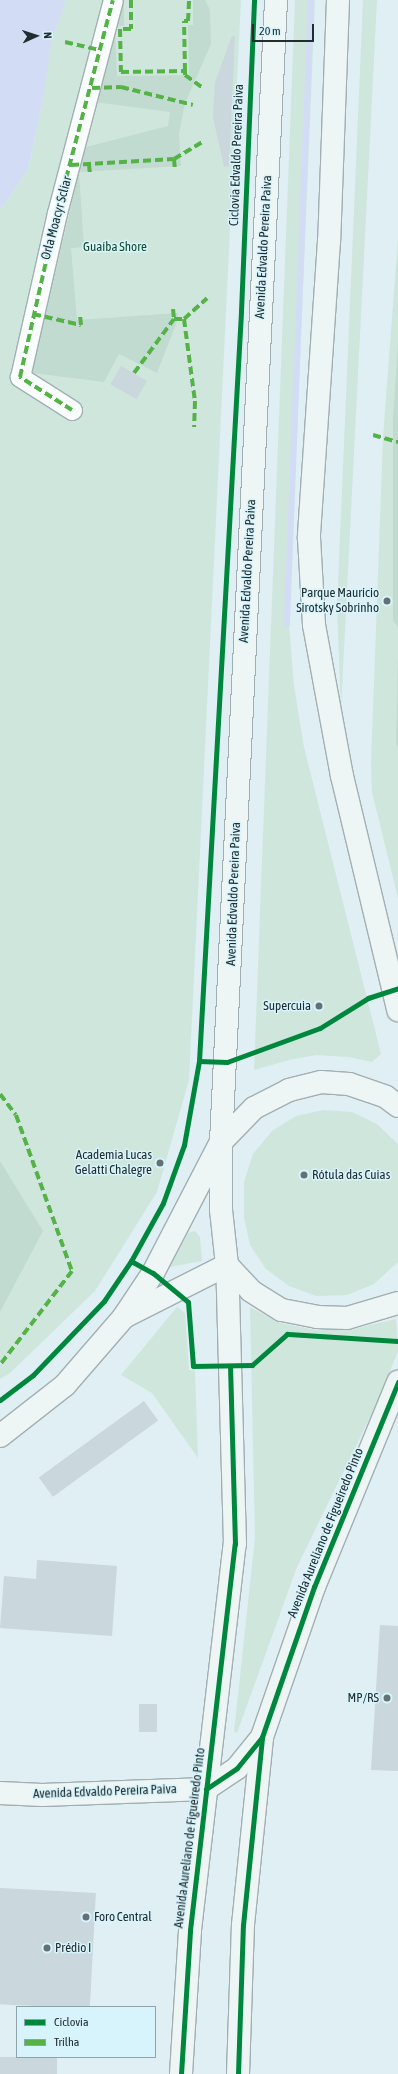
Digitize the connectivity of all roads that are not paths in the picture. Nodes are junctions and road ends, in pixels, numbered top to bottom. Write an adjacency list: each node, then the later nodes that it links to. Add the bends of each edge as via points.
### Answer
1 (112, 0): 4 (street, Orla Moacyr Scliar, via 55,221 20,377)
2 (276, 0): 8 (main road, Avenida Edvaldo Pereira Paiva)
3 (338, 0): 5 (main road, via 328,241 310,546 314,625 342,776)
4 (72, 410)
5 (395, 995): 6 (main road)
6 (398, 1010)
7 (398, 1106): 8 (main road, Avenida Edvaldo Pereira Paiva, via 386,1097 349,1084 321,1082 289,1090 254,1108)
8 (222, 1142): 9 (main road, Avenida Aureliano de Figueiredo Pinto, via 221,1210); 11 (main road, Avenida Edvaldo Pereira Paiva, via 153,1274)
9 (226, 1264): 10 (main road, via 250,1291 282,1310 317,1317 347,1318); 11 (main road, Avenida Edvaldo Pereira Paiva); 15 (main road, Avenida Aureliano de Figueiredo Pinto, via 235,1544)
10 (398, 1303)
11 (123, 1318): 13 (main road, Avenida Edvaldo Pereira Paiva, via 64,1385)
12 (398, 1382): 14 (main road, Avenida Aureliano de Figueiredo Pinto, via 314,1587)
13 (0, 1436)
14 (262, 1737): 15 (main road, via 237,1768); 18 (main road, Avenida Aureliano de Figueiredo Pinto, via 243,1925)
15 (206, 1789): 16 (main road, Avenida Edvaldo Pereira Paiva, via 42,1795); 17 (main road, Avenida Aureliano de Figueiredo Pinto, via 190,1930)
16 (0, 1793)
17 (182, 2074)
18 (238, 2074)

